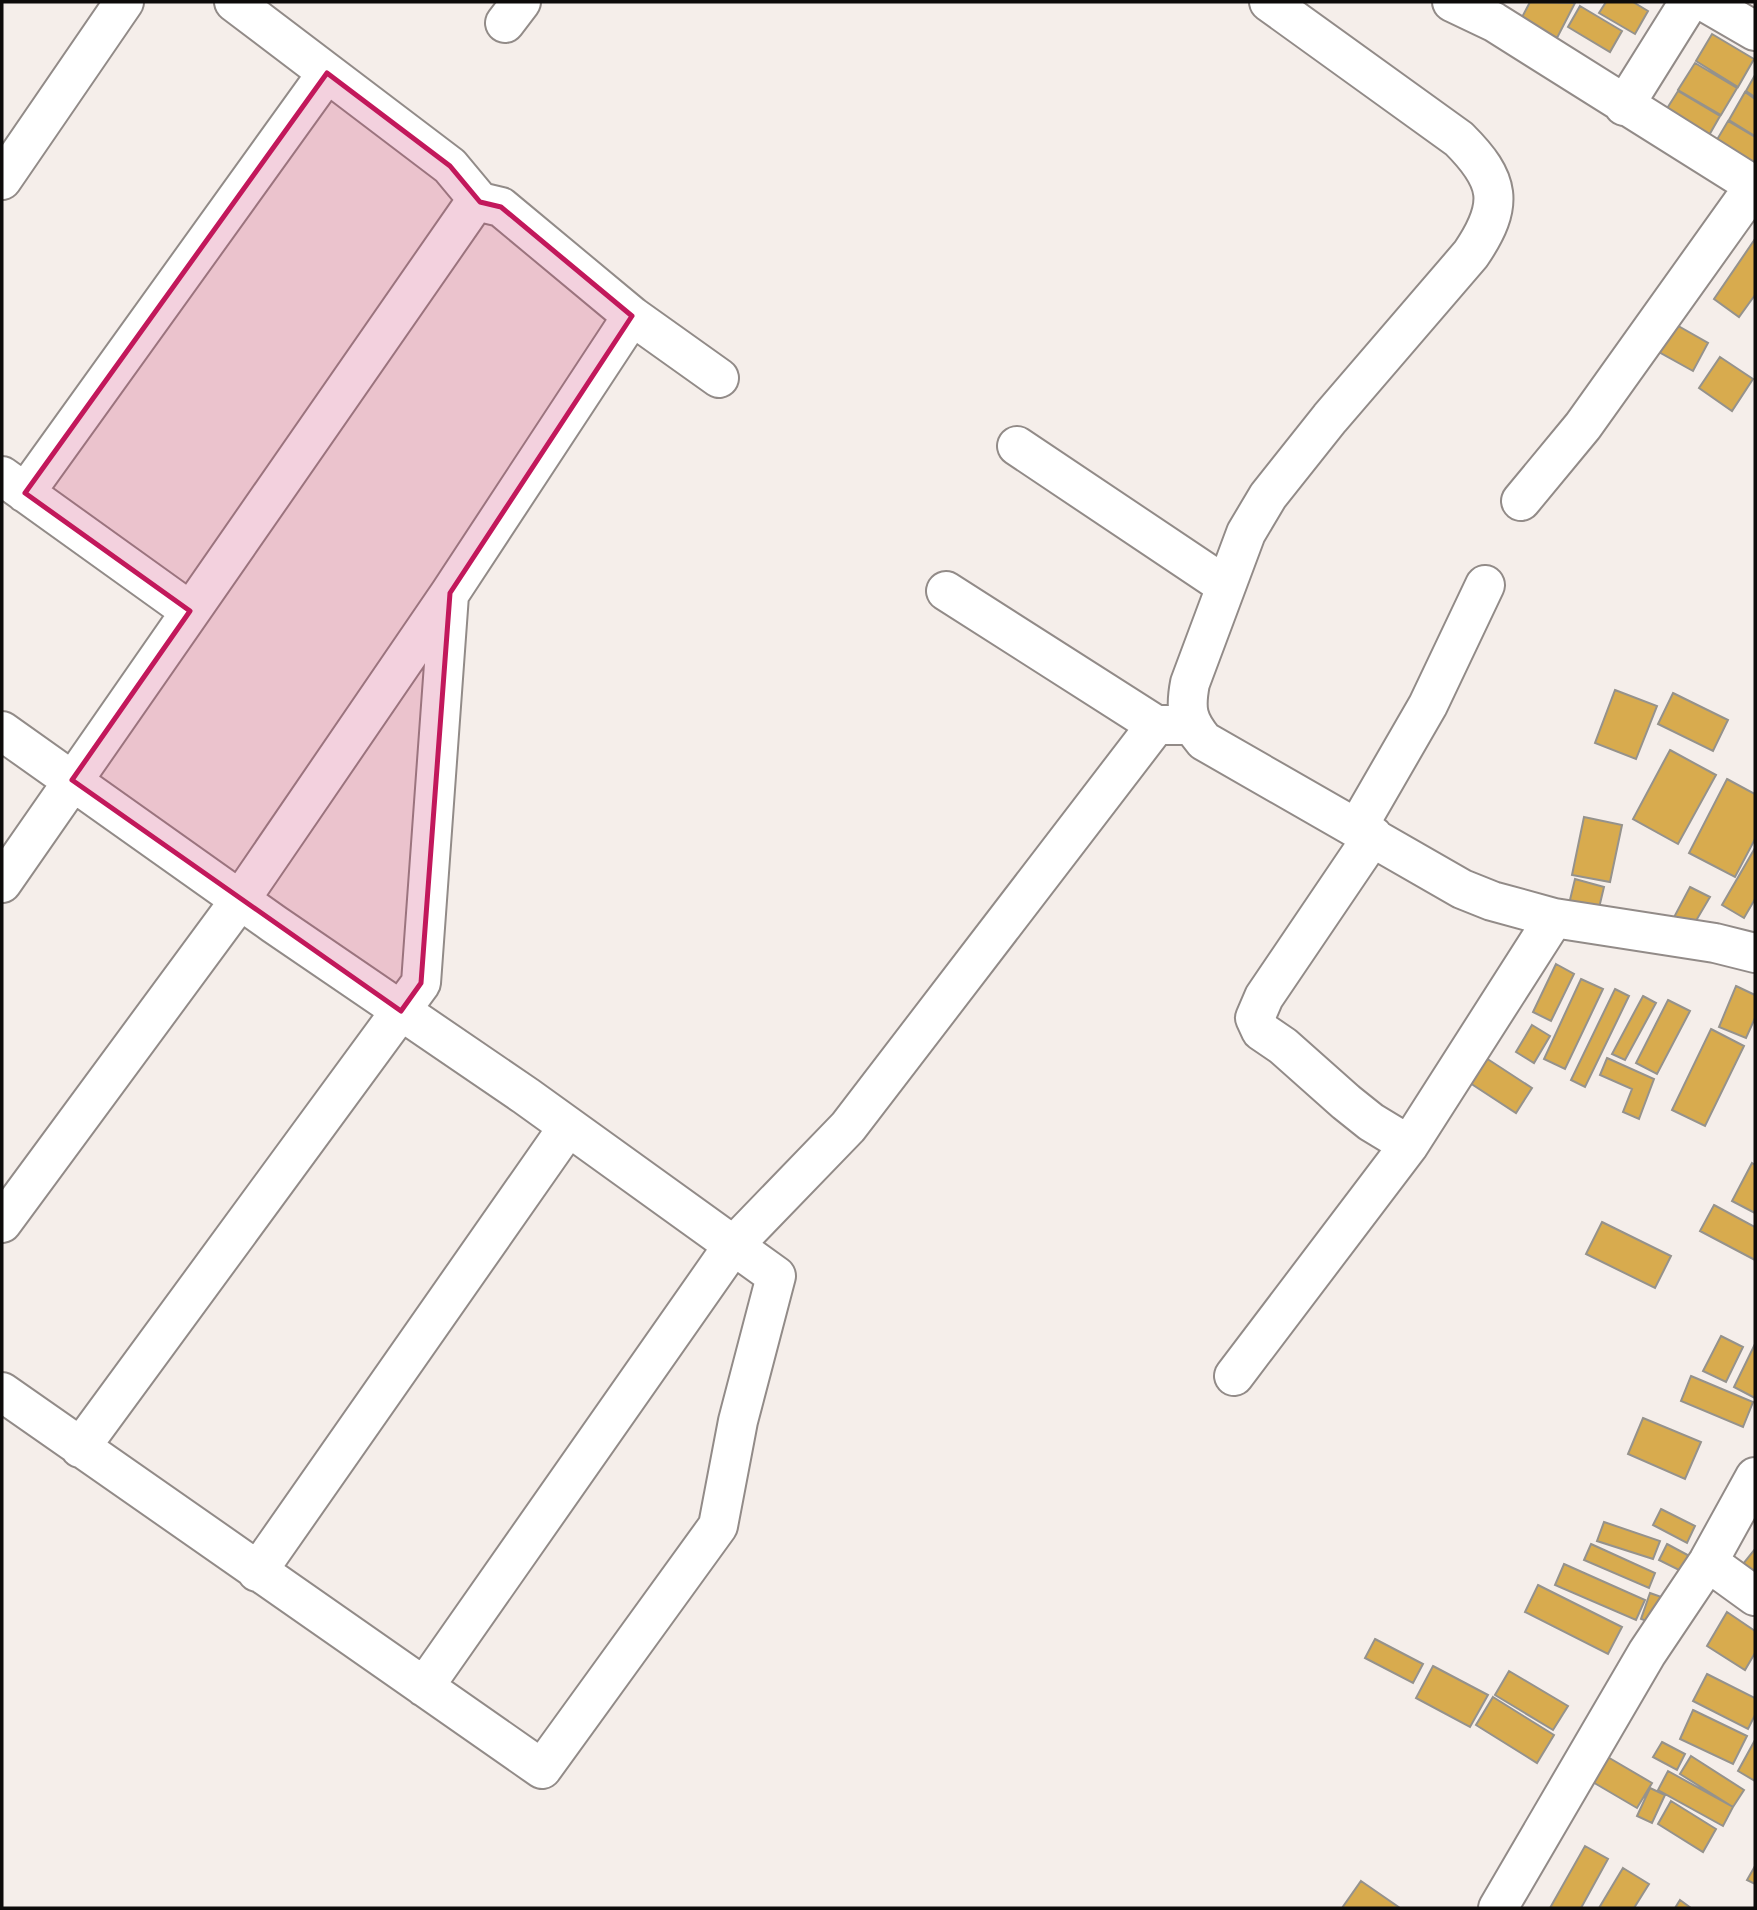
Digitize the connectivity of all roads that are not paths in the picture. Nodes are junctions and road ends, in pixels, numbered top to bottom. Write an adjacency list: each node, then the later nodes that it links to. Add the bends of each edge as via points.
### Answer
1 (124, 2): 11 (street)
2 (234, 2): 9 (street)
3 (1269, 2): 20 (street, via 1459,139 1492,178 1493,196 1484,236 1471,254 1268,496 1246,533)
4 (1452, 2): 7 (street)
5 (1689, 2): 10 (street)
6 (1705, 2): 8 (street)
7 (1500, 12): 10 (street)
8 (1755, 30)
9 (327, 73): 13 (street, via 450,166); 17 (street)
10 (1624, 106): 12 (street)
11 (2, 180)
12 (1755, 186): 18 (street, via 1583,426)
13 (480, 202): 14 (street, via 501,206); 23 (street, via 473,205)
14 (632, 316): 15 (street); 22 (street)
15 (719, 378)
16 (1017, 446): 20 (street)
17 (13, 484): 23 (street)
18 (1521, 501)
19 (1485, 585): 27 (street)
20 (1226, 586): 24 (street, via 1185,706)
21 (946, 591): 24 (street)
22 (450, 593): 29 (street); 32 (street, via 421,983)
23 (190, 611): 26 (street)
24 (1173, 725): 27 (street); 36 (street, via 848,1127)
25 (2, 731): 26 (street)
26 (72, 780): 28 (street); 29 (street)
27 (1365, 832): 30 (street, via 1462,889); 34 (street, via 1255,1018 1261,1031 1346,1102)
28 (2, 883)
29 (240, 900): 32 (street); 35 (street)
30 (1554, 918): 31 (street); 34 (street)
31 (1755, 953)
32 (401, 1011): 33 (street); 39 (street, via 370,1047)
33 (568, 1127): 36 (street); 42 (street)
34 (1409, 1145): 37 (street)
35 (2, 1223)
36 (732, 1247): 44 (street); 44 (street, via 776,1276 738,1421 718,1526 542,1769)
37 (1234, 1376)
38 (2, 1392): 39 (street)
39 (80, 1448): 42 (street)
40 (1755, 1477): 41 (street)
41 (1708, 1562): 43 (street); 45 (street, via 1647,1653)
42 (257, 1572): 44 (street)
43 (1755, 1596)
44 (424, 1688)
45 (1498, 1908)

